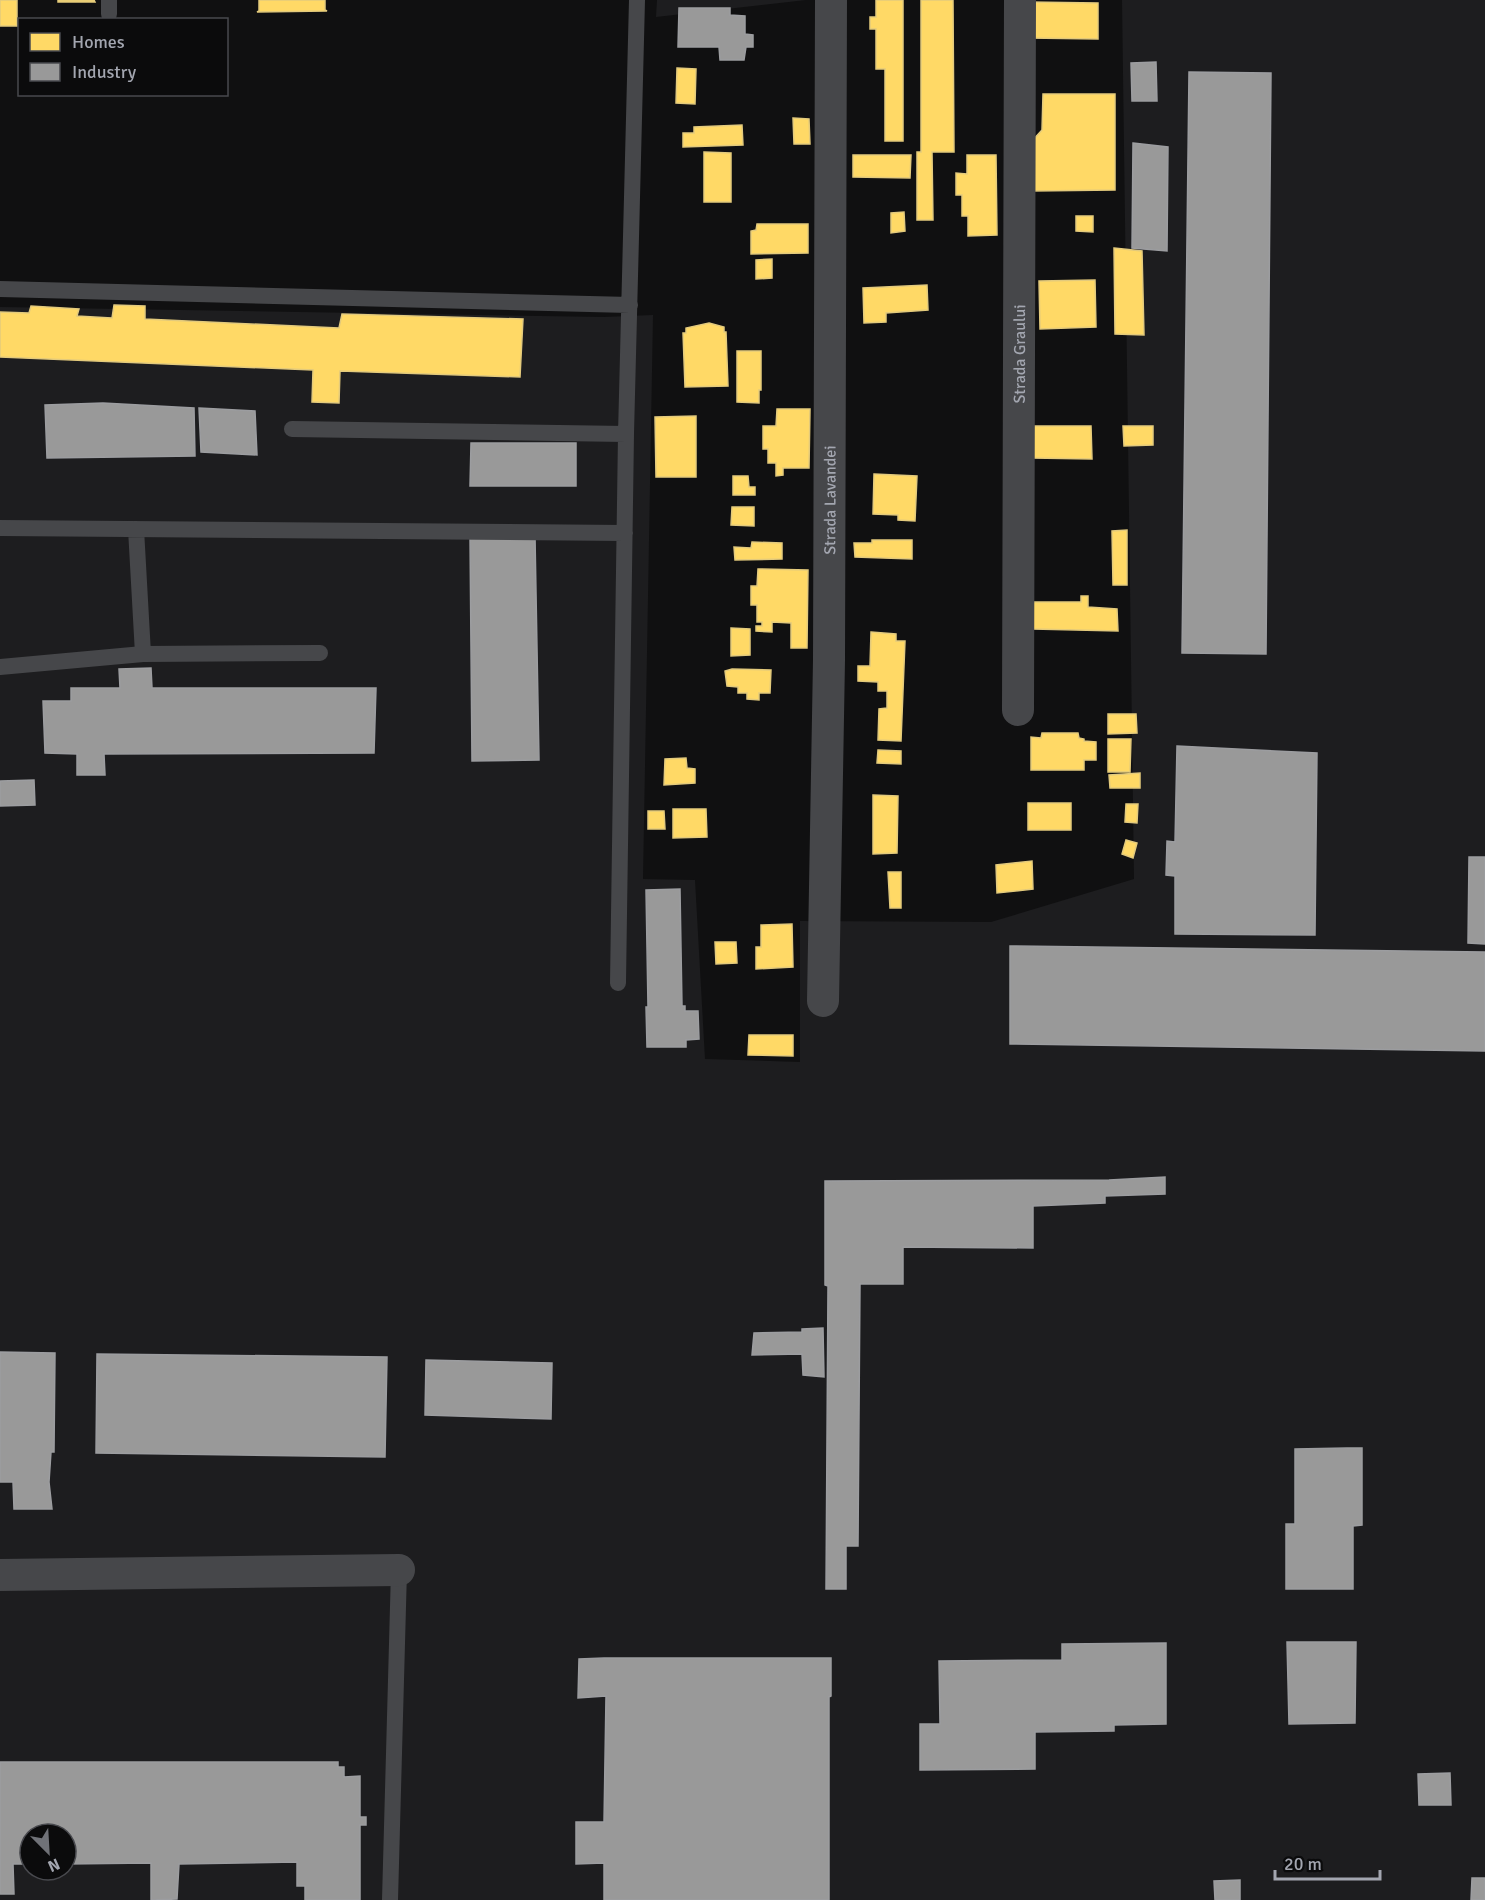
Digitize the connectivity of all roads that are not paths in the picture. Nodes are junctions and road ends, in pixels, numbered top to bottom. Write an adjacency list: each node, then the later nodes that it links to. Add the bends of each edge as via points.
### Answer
1 (637, 0): 5 (lane)
2 (831, 0): 16 (street, Strada Lavandei, via 829,660)
3 (1020, 0): 14 (street, Strada Graului)
4 (0, 289): 5 (lane)
5 (630, 305): 7 (lane)
6 (292, 429): 7 (lane)
7 (626, 434): 10 (lane)
8 (0, 528): 9 (lane)
9 (136, 529): 10 (lane); 12 (lane)
10 (625, 532): 15 (lane)
11 (320, 653): 12 (lane)
12 (143, 654): 13 (lane)
13 (0, 667)
14 (1018, 710)
15 (618, 983)
16 (823, 1001)
17 (399, 1570): 18 (street); 19 (lane)
18 (0, 1575)
19 (390, 1900)

